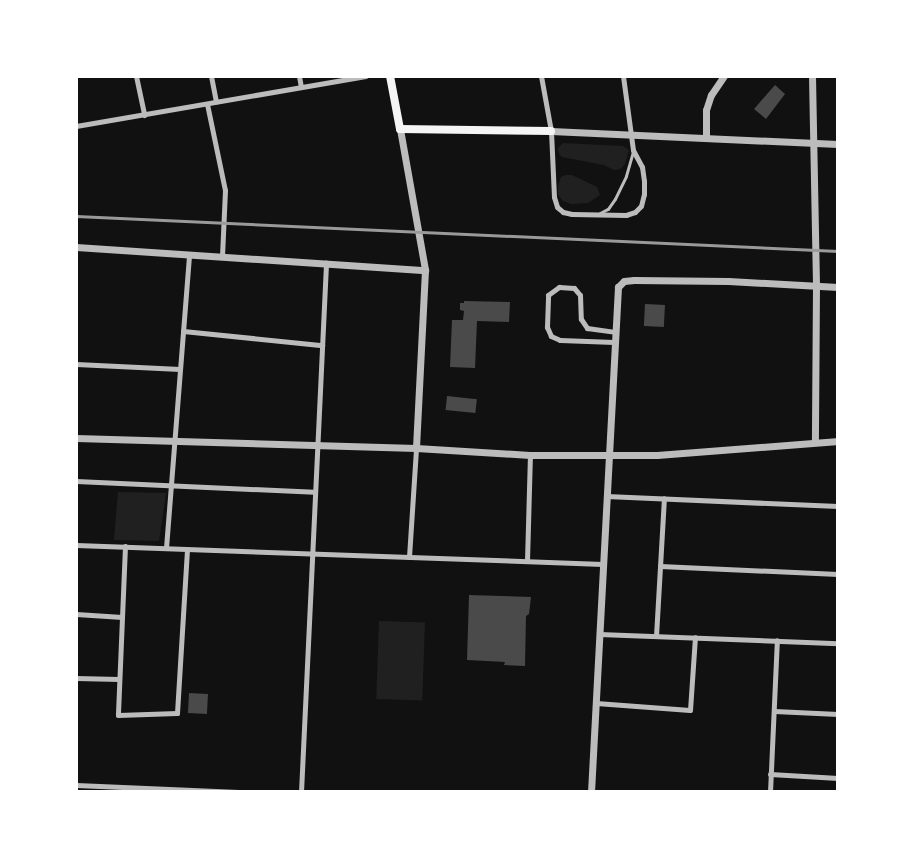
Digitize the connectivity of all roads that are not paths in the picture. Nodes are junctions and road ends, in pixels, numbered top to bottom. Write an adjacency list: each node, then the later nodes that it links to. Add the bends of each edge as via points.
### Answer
1 (136, 76): 13 (street)
2 (211, 76): 11 (street)
3 (299, 76): 10 (street)
4 (366, 76): 10 (street)
5 (390, 76): 15 (main road)
6 (542, 76): 16 (street)
7 (623, 76): 17 (street)
8 (724, 76): 18 (street, via 711,95 706,110)
9 (812, 76): 19 (street)
10 (301, 88): 11 (street)
11 (216, 102): 12 (street)
12 (207, 104): 13 (street); 25 (street, via 225,190)
13 (144, 115): 14 (street)
14 (76, 126)
15 (400, 129): 16 (main road); 27 (street)
16 (551, 132): 17 (street); 22 (street, via 557,207 572,214)
17 (632, 135): 18 (street); 21 (street)
18 (706, 138): 19 (street)
19 (815, 143): 20 (street); 28 (street)
20 (838, 144)
21 (633, 150): 22 (lane, via 615,199 608,209); 22 (street, via 642,166 644,194 641,206 626,215)
22 (599, 214)
23 (76, 247): 24 (street)
24 (189, 254): 25 (street); 30 (street)
25 (222, 256): 26 (street)
26 (326, 263): 27 (street); 33 (street)
27 (425, 270): 41 (street)
28 (816, 286): 29 (street); 31 (street, via 728,281 624,281 618,287); 37 (street)
29 (838, 287)
30 (183, 331): 33 (street); 35 (street)
31 (615, 332): 32 (street); 32 (street, via 587,328 582,319 580,295 574,288 559,287 548,295 546,327 551,336 560,340)
32 (614, 342): 42 (street)
33 (322, 345): 40 (street)
34 (76, 364): 35 (street)
35 (180, 369): 39 (street)
36 (76, 438): 39 (street)
37 (815, 441): 38 (street); 42 (street, via 657,455)
38 (838, 441)
39 (174, 442): 40 (street); 45 (street)
40 (316, 445): 41 (street); 46 (street)
41 (416, 448): 43 (street); 55 (street)
42 (608, 454): 43 (street); 47 (street)
43 (530, 455): 56 (street)
44 (76, 481): 45 (street)
45 (171, 486): 46 (street); 52 (street)
46 (314, 492): 54 (street)
47 (606, 496): 48 (street); 57 (street)
48 (664, 498): 49 (street); 58 (street)
49 (838, 506)
50 (76, 545): 51 (street)
51 (125, 546): 52 (street); 61 (street)
52 (166, 548): 53 (street)
53 (187, 549): 54 (street); 68 (street, via 177,713 118,715)
54 (312, 553): 55 (street); 78 (street)
55 (409, 557): 56 (street)
56 (527, 561): 57 (street)
57 (603, 564): 62 (street)
58 (660, 566): 59 (street); 63 (street)
59 (838, 574)
60 (76, 614): 61 (street)
61 (122, 617): 68 (street)
62 (599, 634): 63 (street); 69 (street)
63 (656, 636): 64 (street)
64 (696, 637): 65 (street); 69 (street, via 690,710)
65 (777, 640): 66 (street); 70 (street)
66 (838, 643)
67 (76, 678): 68 (street)
68 (119, 679)
69 (596, 703): 79 (street)
70 (774, 711): 71 (street); 72 (street)
71 (838, 714)
72 (770, 774): 73 (street); 80 (street)
73 (838, 778)
74 (76, 785): 75 (street)
75 (152, 790): 76 (street)
76 (215, 791): 77 (street)
77 (239, 792)
78 (301, 792)
79 (591, 792)
80 (770, 792)

